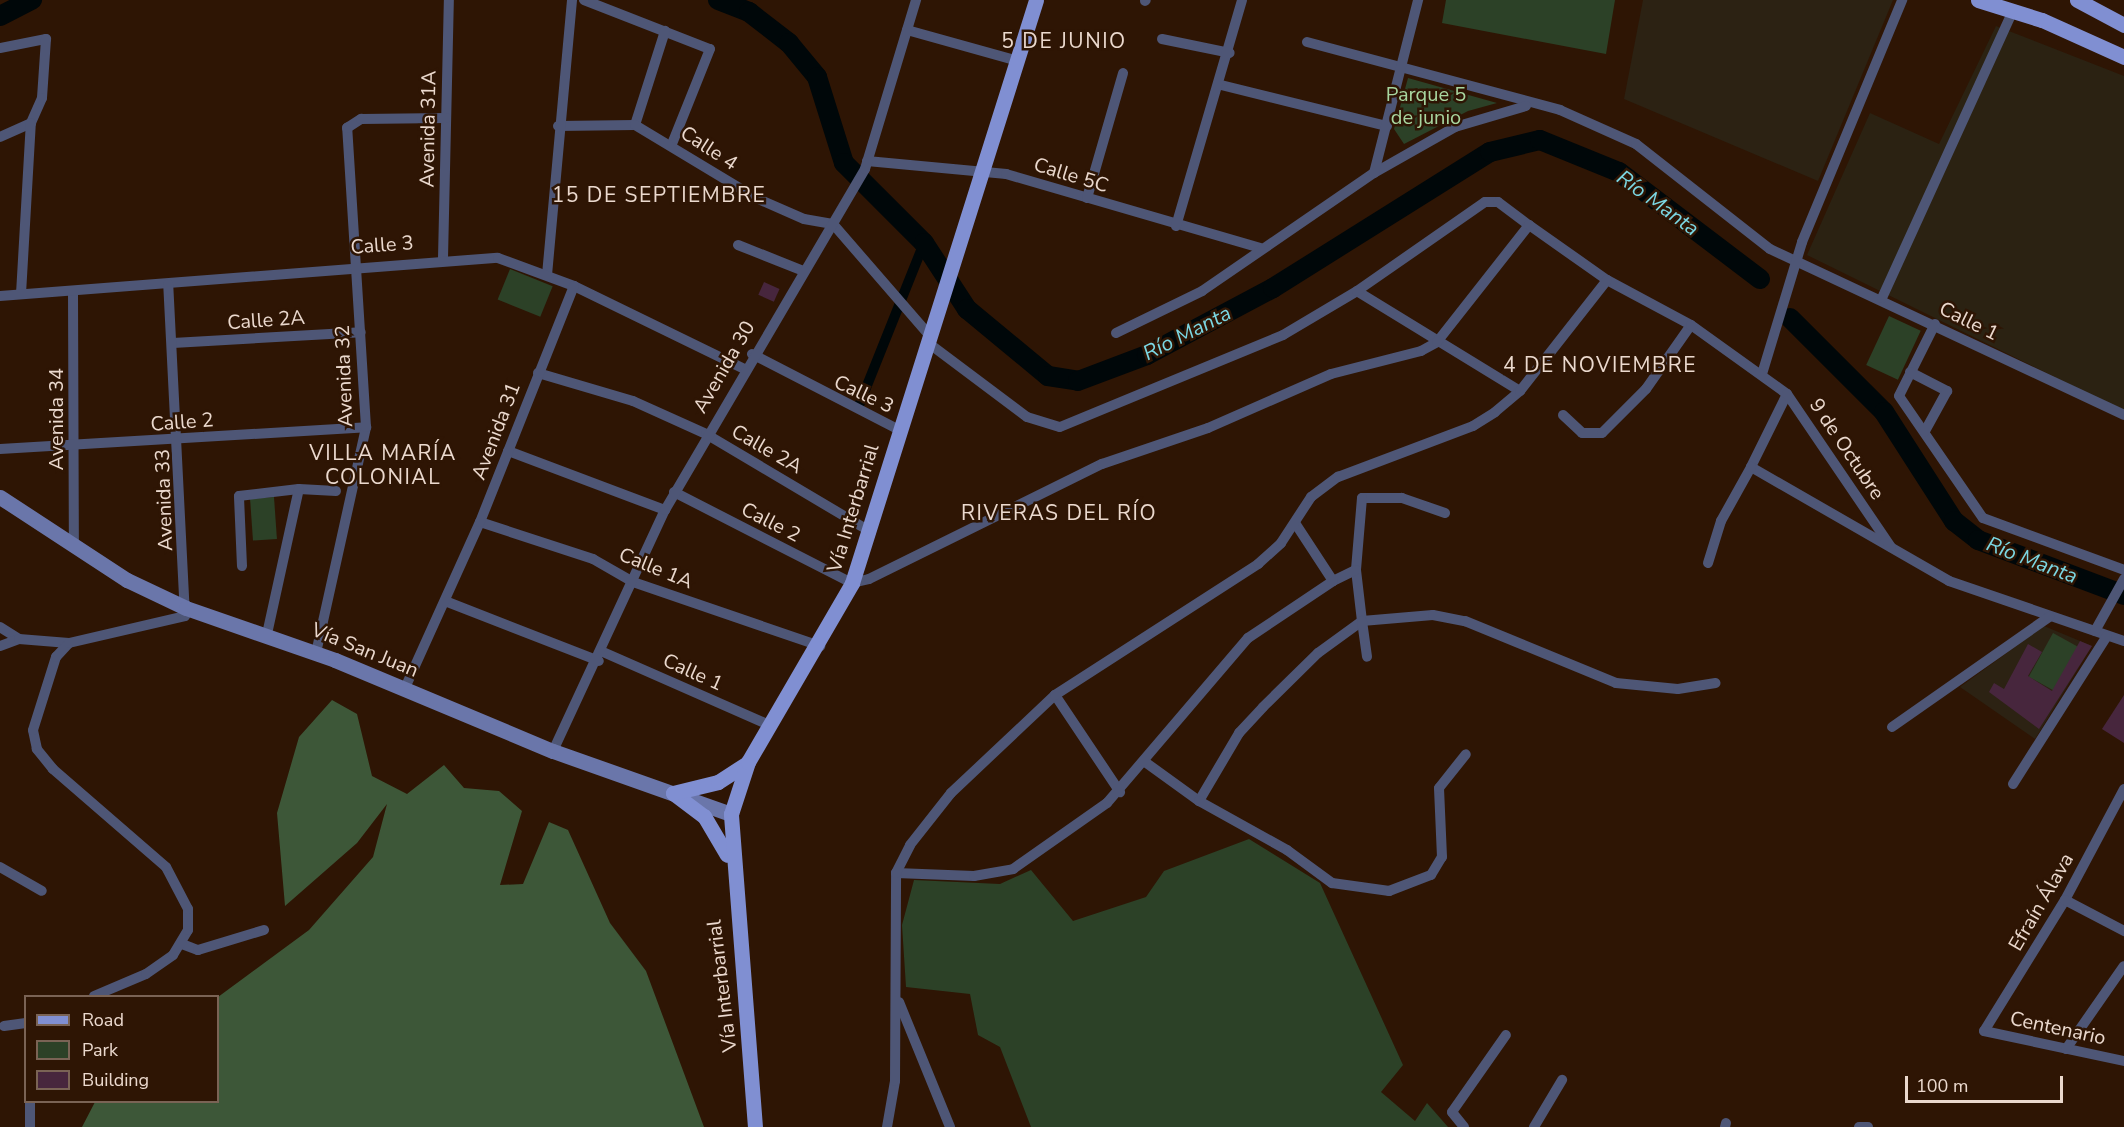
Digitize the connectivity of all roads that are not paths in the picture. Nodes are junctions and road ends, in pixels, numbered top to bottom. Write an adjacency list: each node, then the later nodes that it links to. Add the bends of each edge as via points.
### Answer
1 (449, 0): 25 (street, Avenida 31A)
2 (572, 0): 28 (street)
3 (584, 0): 14 (street)
4 (916, 0): 13 (street, Avenida 30)
5 (1036, 0): 20 (main road, Vía Interbarrial)
6 (1242, 0): 18 (street)
7 (1418, 0): 21 (street)
8 (1902, 0): 42 (street)
9 (1978, 0): 11 (main road)
10 (2077, 0): 12 (main road)
11 (2013, 10): 19 (main road); 53 (street)
12 (2124, 23)
13 (907, 30): 20 (street); 32 (street, Avenida 30)
14 (665, 31): 27 (street); 31 (street, via 711,52)
15 (1162, 39): 18 (street)
16 (1307, 42): 21 (street, Calle 1)
17 (0, 48): 26 (street, via 46,39 42,98)
18 (1230, 53): 23 (street)
19 (2124, 57)
20 (1018, 61): 33 (main road, Vía Interbarrial)
21 (1404, 68): 24 (street, Calle 1); 29 (street)
22 (1123, 73): 35 (street)
23 (1221, 85): 29 (street); 38 (street)
24 (1530, 105): 34 (street, via 1455,127); 42 (street, Calle 1, via 1560,110 1648,150 1751,236)
25 (446, 118): 41 (street, Avenida 31A); 43 (street, Avenida 32, via 361,119 347,128)
26 (31, 123): 30 (street); 51 (street)
27 (635, 124): 28 (street, Calle 4); 31 (street, Calle 4)
28 (558, 126): 45 (street)
29 (1387, 126): 34 (street)
30 (0, 137)
31 (672, 144): 36 (street, Calle 4, via 756,198 804,219)
32 (866, 165): 33 (street, Calle 5C); 36 (street, Avenida 30)
33 (984, 169): 35 (street, Calle 5C); 58 (main road, Vía Interbarrial)
34 (1374, 173): 40 (street, via 1302,225)
35 (1087, 198): 38 (street, Calle 5C)
36 (836, 219): 44 (street, Avenida 30); 58 (street, via 896,301)
37 (1529, 225): 46 (street); 49 (street, via 1498,202 1485,202); 59 (street)
38 (1176, 226): 40 (street, Calle 5C)
39 (738, 245): 44 (street)
40 (1260, 248): 57 (street, via 1202,291)
41 (443, 258): 43 (street, Calle 3); 45 (street, Calle 3, via 498,258)
42 (1796, 261): 53 (street, Calle 1); 65 (street)
43 (355, 265): 47 (street, Calle 3); 56 (street, Avenida 32)
44 (801, 270): 61 (street, Avenida 30)
45 (547, 275): 48 (street, Calle 3)
46 (1608, 280): 55 (street); 66 (street)
47 (168, 284): 50 (street, Calle 3); 60 (street, Avenida 33)
48 (574, 286): 62 (street, Calle 3); 64 (street, Avenida 31)
49 (1357, 291): 58 (street, via 1292,331 1060,427 1027,417); 59 (street)
50 (73, 293): 51 (street, Calle 3); 75 (street, Avenida 34)
51 (21, 294): 52 (street, Calle 3)
52 (0, 296)
53 (1882, 298): 54 (street, Calle 1)
54 (1935, 324): 63 (street); 69 (street, Calle 1)
55 (1691, 326): 65 (street); 68 (street, via 1646,389 1602,433 1582,433)
56 (361, 332): 60 (street, Calle 2A); 70 (street, Avenida 32)
57 (1116, 333)
58 (929, 335): 71 (main road, Vía Interbarrial)
59 (1437, 342): 66 (street); 97 (street, via 1389,362 1280,392 1208,428 1102,464)
60 (173, 343): 74 (street, Avenida 33)
61 (752, 354): 62 (street, Avenida 30); 71 (street, Calle 3)
62 (744, 369): 73 (street, Avenida 30)
63 (1910, 372): 72 (street, via 1899,396); 72 (street, via 1947,391)
64 (538, 373): 73 (street, Calle 2A, via 633,402); 77 (street, Avenida 31)
65 (1762, 375): 67 (street)
66 (1520, 391): 86 (street, via 1473,426 1338,477 1311,497)
67 (1787, 394): 78 (street, 9 de Octubre); 89 (street, 9 de Octubre)
68 (1563, 415)
69 (2124, 415)
70 (366, 427): 74 (street, Calle 2); 111 (street, Avenida 32)
71 (899, 430): 87 (main road, Vía Interbarrial)
72 (1924, 431): 93 (street, via 1983,518)
73 (706, 434): 81 (street, Avenida 30); 87 (street, Calle 2A)
74 (179, 440): 75 (street, Calle 2); 99 (street, Avenida 33)
75 (74, 447): 76 (street, Calle 2); 88 (street, Avenida 34)
76 (0, 449)
77 (508, 451): 83 (street); 85 (street, Avenida 31)
78 (1751, 466): 89 (street, 9 de Octubre); 90 (street, via 1721,521)
79 (299, 489): 80 (street); 91 (street, via 239,496); 104 (street)
80 (336, 491)
81 (674, 492): 83 (street, Avenida 30); 97 (street, Calle 2)
82 (4, 501): 88 (street, Vía San Juan)
83 (665, 510): 96 (street, Avenida 30)
84 (1445, 513): 92 (street, via 1402,498 1362,498)
85 (480, 522): 96 (street, Calle 1A, via 593,559); 98 (street, Avenida 31)
86 (1295, 524): 95 (street); 116 (street, via 1258,564)
87 (871, 532): 97 (main road, Vía Interbarrial)
88 (74, 544): 99 (street, Vía San Juan, via 127,580)
89 (1891, 547): 100 (street, 9 de Octubre, via 1949,581)
90 (1707, 562)
91 (242, 566)
92 (1356, 570): 95 (street); 101 (street)
93 (2124, 570)
94 (2124, 579): 103 (street)
95 (1333, 581): 122 (street, via 1248,638 1199,690)
96 (633, 582): 110 (street, Calle 1A); 112 (street, Avenida 30)
97 (852, 583): 110 (main road, Vía Interbarrial)
98 (445, 601): 112 (street, Calle 1); 115 (street, Avenida 31)
99 (186, 608): 104 (street, Vía San Juan); 108 (street, via 180,621)
100 (2049, 617): 103 (street, 9 de Octubre); 118 (street)
101 (1362, 621): 113 (street); 114 (street, via 1433,615 1465,621 1616,683 1678,689); 127 (street, via 1318,653 1239,733)
102 (0, 627): 106 (street)
103 (2095, 631): 105 (street, 9 de Octubre)
104 (267, 634): 111 (street, Vía San Juan)
105 (2107, 636): 107 (street, 9 de Octubre); 123 (street)
106 (19, 639): 108 (street); 109 (street)
107 (2124, 641)
108 (69, 643): 136 (street, via 56,657 35,718 34,741 53,769 173,876 188,909)
109 (0, 645)
110 (820, 645): 117 (main road, Vía Interbarrial)
111 (316, 653): 115 (street, Vía San Juan)
112 (601, 657): 117 (street, Calle 1); 119 (street, Avenida 30)
113 (1367, 657)
114 (1716, 682)
115 (405, 688): 119 (street, Vía San Juan)
116 (1055, 695): 125 (street); 131 (street, via 951,793 910,845)
117 (769, 724): 121 (main road, Vía Interbarrial)
118 (1892, 727)
119 (553, 751): 126 (street, Vía San Juan)
120 (1466, 754): 127 (street, via 1439,788 1442,857 1431,874 1389,891 1332,883 1287,850)
121 (748, 762): 126 (main road, via 718,782); 128 (main road, Vía Interbarrial)
122 (1145, 762): 125 (street); 127 (street)
123 (2013, 784)
124 (2124, 789): 133 (street, Efraín Álava)
125 (1120, 792): 131 (street, via 1068,836 1013,869 974,876)
126 (673, 793): 128 (street, Vía San Juan); 129 (main road, via 704,816)
127 (1199, 801)
128 (730, 814): 129 (main road, Vía Interbarrial)
129 (730, 863): 149 (main road, Vía Interbarrial)
130 (0, 867): 132 (street)
131 (896, 873): 139 (street)
132 (42, 891)
133 (2065, 900): 135 (street); 142 (street, Efraín Álava)
134 (264, 930): 136 (street, via 198,950)
135 (2124, 931)
136 (182, 944): 138 (street, via 146,974)
137 (2124, 966): 144 (street)
138 (96, 995)
139 (896, 996): 150 (street, via 895,1081); 151 (street)
140 (24, 1023): 141 (street)
141 (4, 1026)
142 (1984, 1031): 144 (street, Centenario)
143 (1506, 1035): 152 (street, via 1452,1112)
144 (2066, 1049): 145 (street, Centenario)
145 (2124, 1061)
146 (1562, 1080): 153 (street)
147 (30, 1103): 148 (street)
148 (30, 1127)
149 (755, 1127)
150 (887, 1127)
151 (950, 1127)
152 (1464, 1127)
153 (1534, 1127)
154 (1859, 1127): 155 (street)
155 (1868, 1127)

